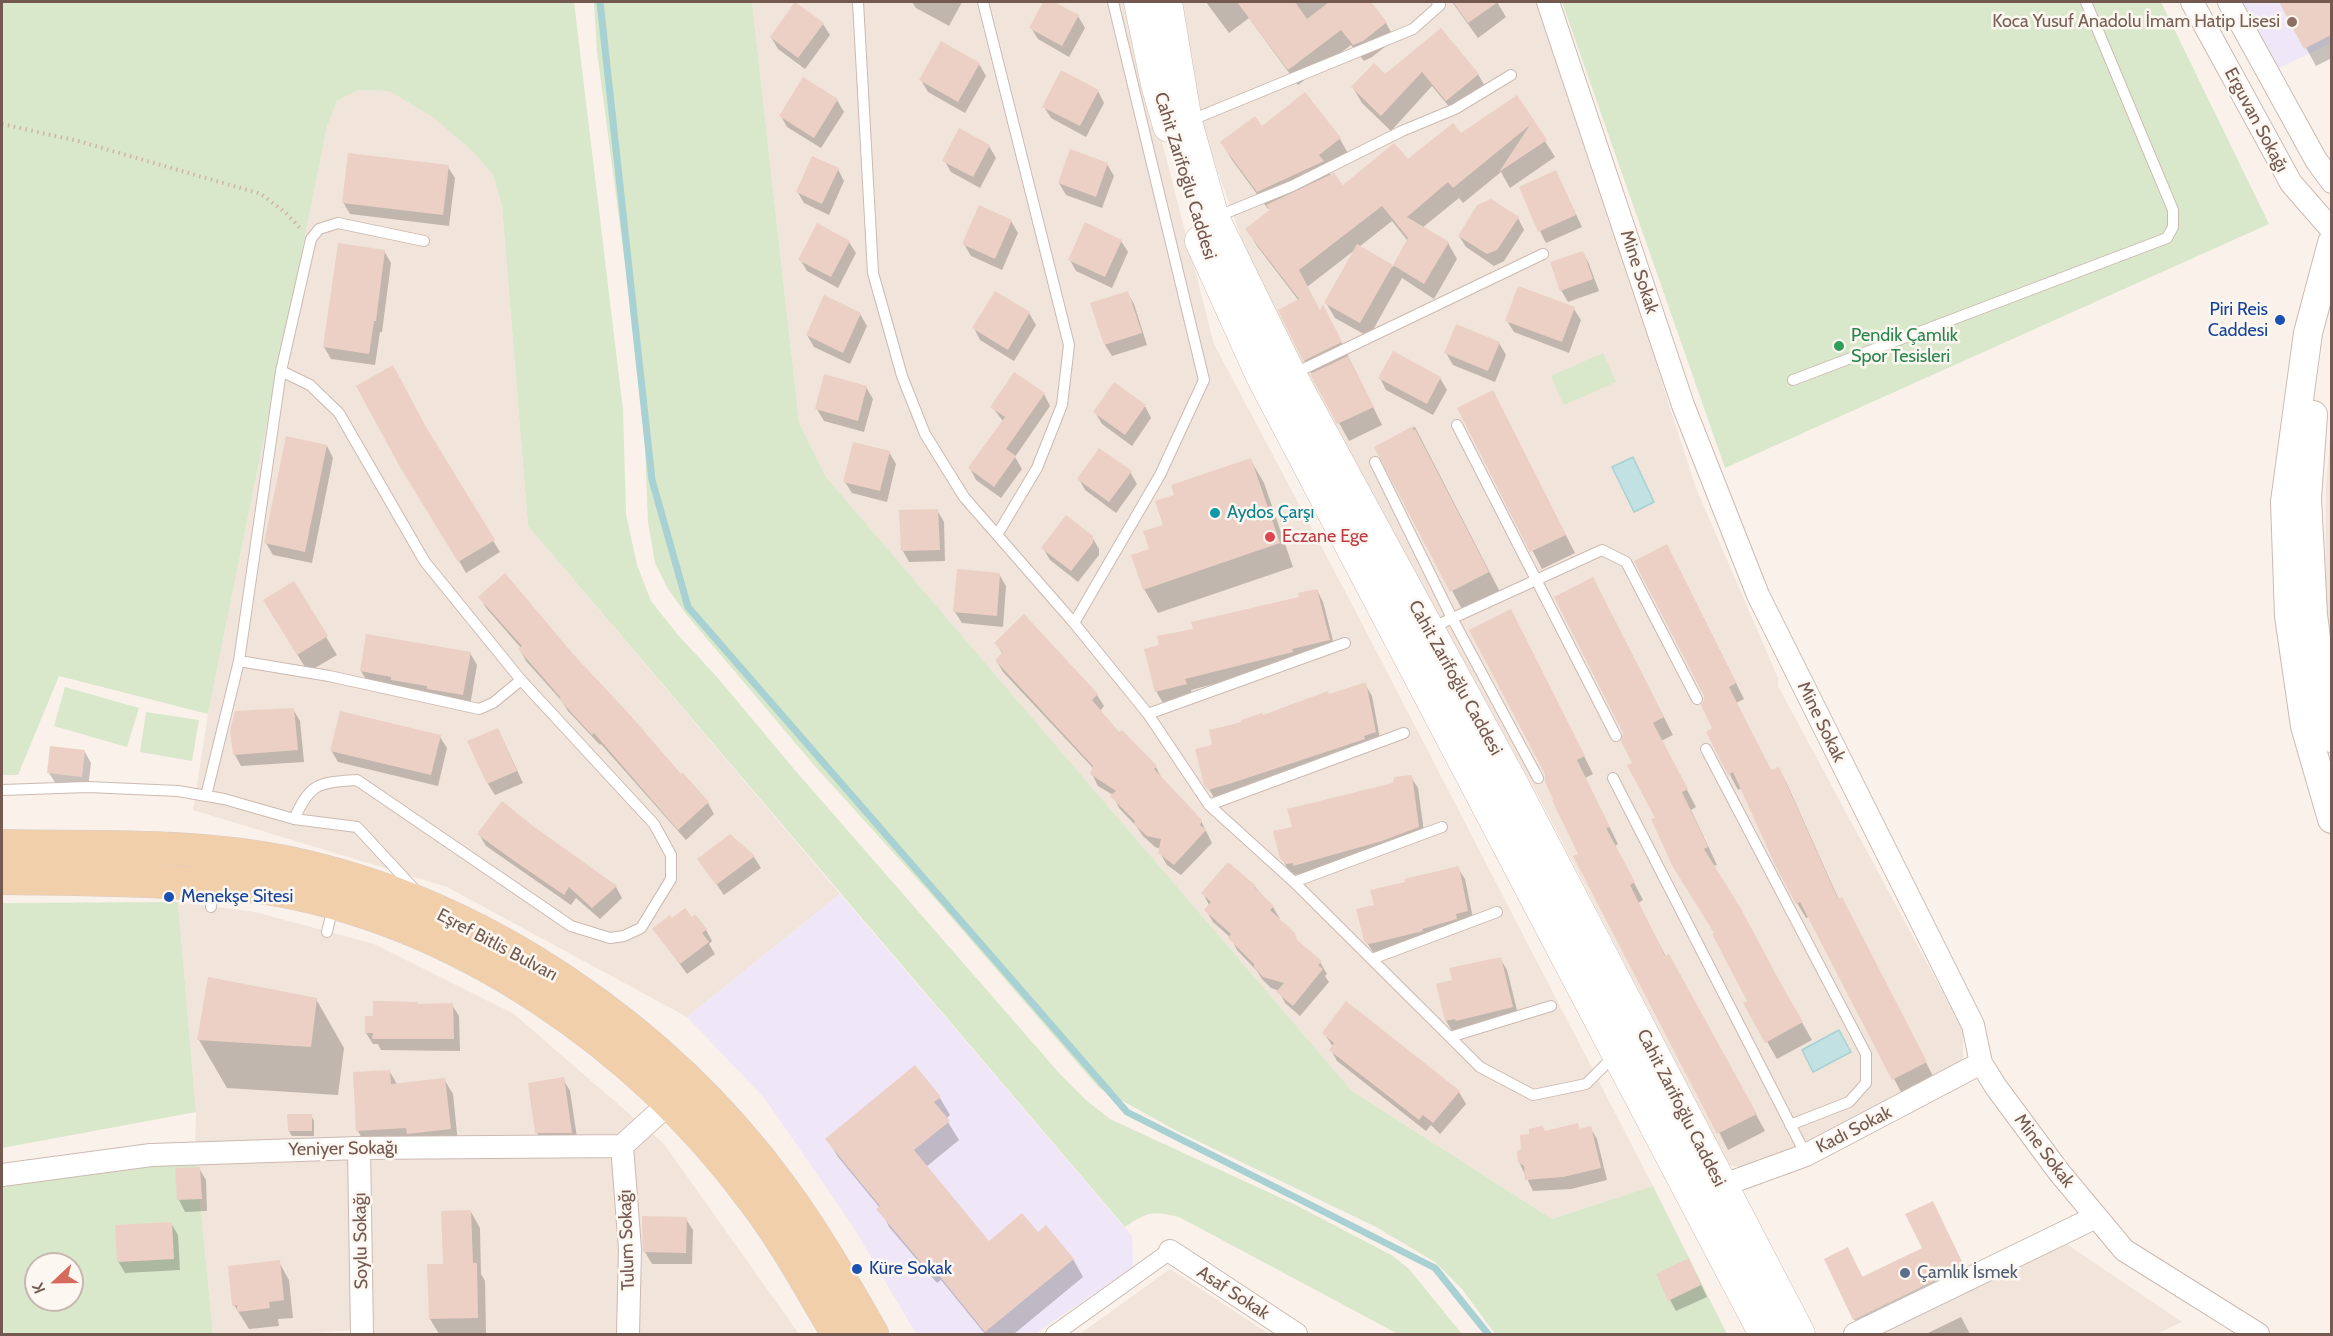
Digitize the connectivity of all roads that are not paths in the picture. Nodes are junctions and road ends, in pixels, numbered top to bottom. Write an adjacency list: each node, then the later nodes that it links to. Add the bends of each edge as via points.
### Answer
1 (858, 2): 25 (lane, via 873,273 902,376 925,434 964,497)
2 (982, 2): 25 (lane, via 1069,345 1062,405 1038,468)
3 (1113, 2): 27 (lane, via 1204,380 1160,475)
4 (1140, 2): 54 (main road, Cahit Zarifoğlu Caddesi, via 1157,84 1201,242 1262,376 1471,776)
5 (1166, 2): 12 (main road, Cahit Zarifoğlu Caddesi)
6 (1437, 2): 12 (lane, via 1440,5 1413,29)
7 (1548, 2): 55 (street, Mine Sokak, via 1683,405 1758,595 1973,1025)
8 (2086, 2): 22 (lane, via 2173,210 2173,227 2167,238)
9 (2192, 2): 15 (street, Erguvan Sokağı, via 2291,183)
10 (2229, 2): 13 (street, Erguvan Sokağı)
11 (1512, 75): 14 (lane, via 1455,109 1292,186)
12 (1186, 122): 14 (main road, Cahit Zarifoğlu Caddesi)
13 (2331, 182)
14 (1213, 218): 21 (main road, Cahit Zarifoğlu Caddesi)
15 (2331, 230)
16 (424, 241): 20 (lane, via 338,223 319,229 311,239)
17 (2331, 243): 44 (street, via 2308,333 2285,502 2289,616 2305,726)
18 (1544, 254): 21 (lane)
19 (2331, 311): 36 (street, via 2314,409 2307,498 2313,615)
20 (281, 371): 30 (lane); 31 (lane, via 310,385 339,413 425,562)
21 (1290, 375): 28 (main road, Cahit Zarifoğlu Caddesi)
22 (1793, 380)
23 (1457, 425): 26 (lane)
24 (1375, 462): 28 (lane)
25 (997, 535): 27 (lane)
26 (1537, 579): 28 (lane); 32 (lane, via 1602,550 1626,562); 35 (lane)
27 (1074, 622): 33 (lane)
28 (1440, 623): 38 (lane); 54 (main road, Cahit Zarifoğlu Caddesi)
29 (1345, 643): 33 (lane)
30 (239, 661): 31 (lane, via 479,709 493,703); 41 (lane)
31 (521, 680): 43 (lane, via 654,824 671,855 671,879 641,928 610,938 571,926 357,780 315,787 304,797)
32 (1696, 699)
33 (1148, 714): 42 (lane)
34 (1404, 734): 42 (lane)
35 (1616, 736)
36 (2331, 738)
37 (1706, 749): 57 (lane, via 1866,1054 1866,1083 1849,1102)
38 (1538, 778)
39 (1613, 778): 57 (lane)
40 (2, 790): 41 (lane, via 88,787)
41 (206, 796): 43 (lane)
42 (1209, 806): 48 (lane)
43 (294, 819): 49 (lane, via 357,827)
44 (2331, 819)
45 (1442, 826): 48 (lane)
46 (2, 846): 49 (main road, Eşref Bitlis Bulvarı, via 187,850 252,857 331,873)
47 (2, 878): 56 (main road, Eşref Bitlis Bulvarı, via 212,895 264,888 331,918 435,940 558,1010)
48 (1294, 882): 51 (lane)
49 (436, 912): 56 (main road, Eşref Bitlis Bulvarı, via 530,959 576,989 635,1033)
50 (1497, 912): 51 (lane)
51 (1372, 959): 53 (lane)
52 (1551, 1006): 53 (lane)
53 (1450, 1037): 54 (lane, via 1480,1067 1533,1095 1586,1084)
54 (1632, 1046): 62 (main road, Cahit Zarifoğlu Caddesi)
55 (1981, 1063): 60 (street, Kadı Sokak); 63 (street, Mine Sokak, via 2059,1172)
56 (680, 1093): 58 (street); 67 (main road, Eşref Bitlis Bulvarı, via 710,1146 774,1228); 68 (main road, Eşref Bitlis Bulvarı, via 754,1153 782,1188)
57 (1790, 1125): 60 (lane)
58 (622, 1146): 59 (street, Yeniyer Sokağı); 66 (street, Tulum Sokağı, via 630,1249)
59 (359, 1148): 61 (street, Yeniyer Sokağı, via 151,1155); 65 (street, Soylu Sokağı)
60 (1806, 1155): 62 (street, Kadı Sokak)
61 (2, 1175)
62 (1708, 1192): 71 (main road, Cahit Zarifoğlu Caddesi); 72 (main road, Cahit Zarifoğlu Caddesi)
63 (2096, 1216): 73 (street); 74 (street, Mine Sokak, via 2124,1250)
64 (1170, 1251): 69 (street); 70 (street, Asaf Sokak)
65 (362, 1335)
66 (628, 1335)
67 (838, 1335)
68 (872, 1335)
69 (1054, 1335)
70 (1296, 1335)
71 (1765, 1335)
72 (1799, 1335)
73 (1855, 1335)
74 (2258, 1335)

